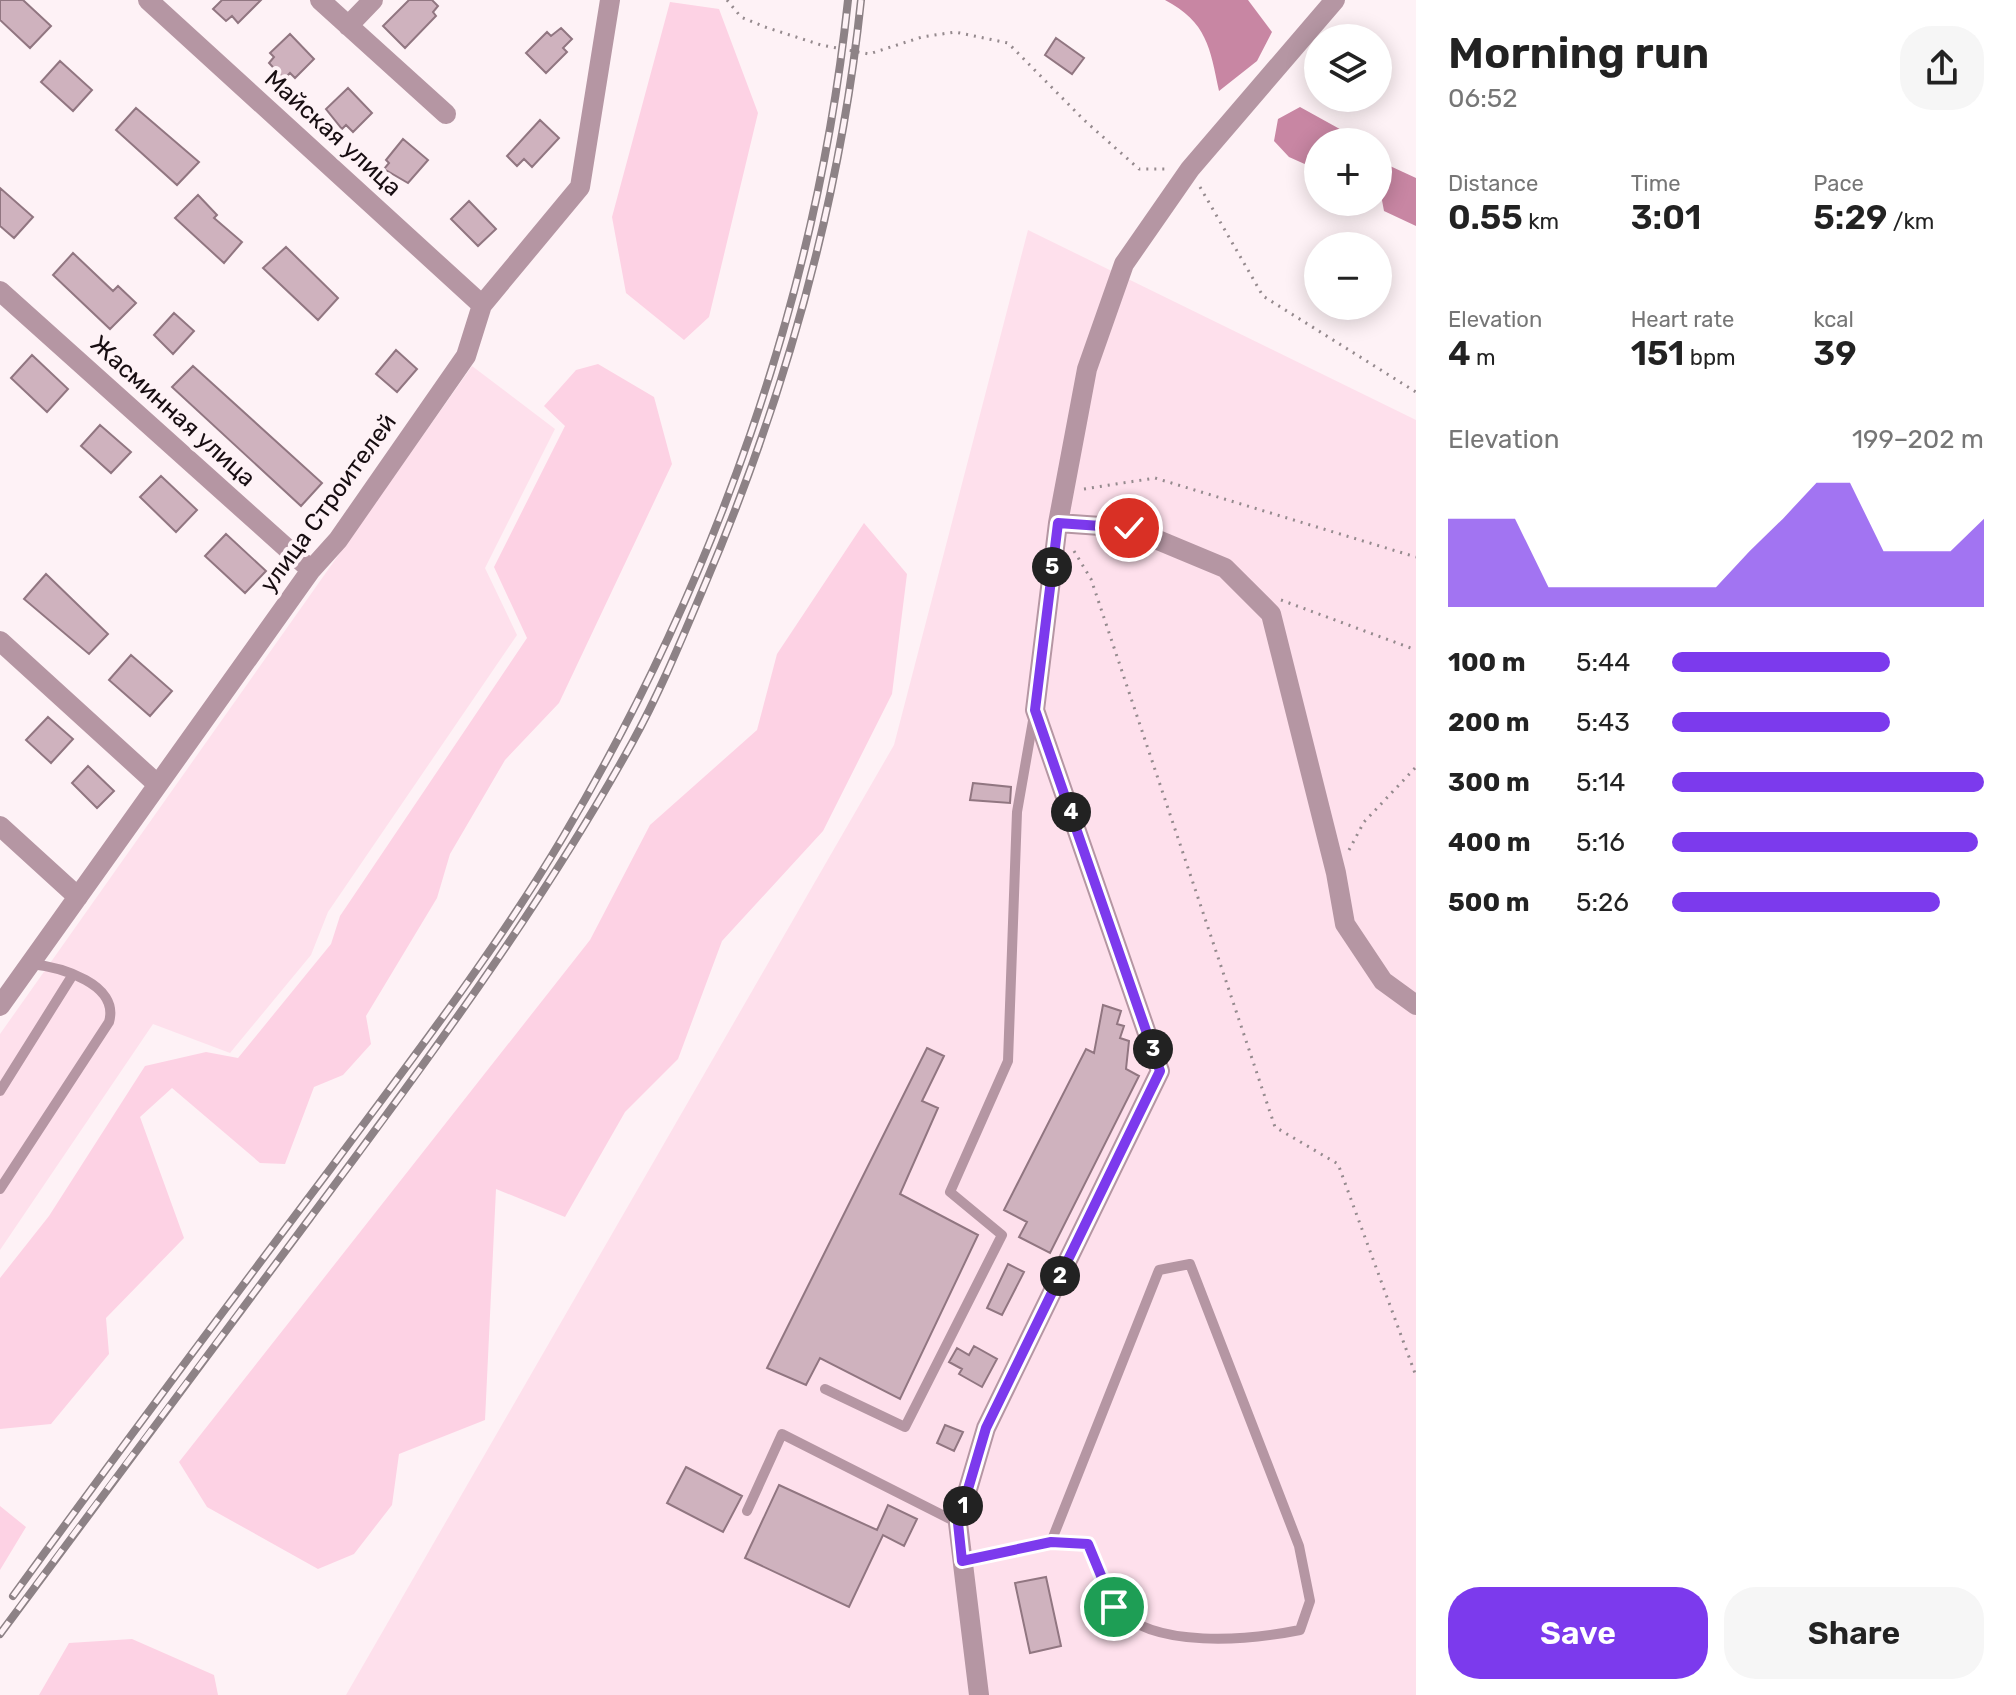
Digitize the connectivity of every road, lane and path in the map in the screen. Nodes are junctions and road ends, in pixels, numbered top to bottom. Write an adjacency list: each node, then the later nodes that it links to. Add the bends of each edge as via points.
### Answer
1 (148, 0): 11 (street, Майская улица)
2 (320, 0): 7 (street)
3 (373, 0): 7 (street)
4 (610, 0): 11 (street, улица Строителей, via 580,187)
5 (727, 0): 9 (path, via 741,17 765,27 869,54 955,32 1008,43 1139,169)
6 (1335, 0): 9 (street)
7 (348, 26): 8 (street)
8 (446, 114)
9 (1190, 169): 12 (path, via 1263,296); 13 (street, via 1124,264 1087,369)
10 (0, 291): 16 (street, Жасминная улица)
11 (482, 305): 16 (street, улица Строителей, via 466,356 338,540)
12 (1416, 392)
13 (1065, 492): 14 (street); 15 (path, via 1155,478)
14 (1058, 523): 17 (street, via 1129,528 1225,568); 20 (street); 32 (path, via 1091,579 1275,1127 1338,1164)
15 (1416, 557)
16 (311, 570): 22 (street, улица Строителей)
17 (1252, 595): 19 (path, via 1293,601); 24 (street, via 1271,614)
18 (0, 641): 22 (street)
19 (1416, 650)
20 (1035, 710): 33 (lane, via 1017,812 1008,1061 950,1192 1002,1235 905,1427); 35 (street, via 1160,1071 986,1428)
21 (1416, 767): 24 (path, via 1364,822)
22 (156, 783): 25 (street, улица Строителей)
23 (0, 826): 25 (street)
24 (1336, 873): 29 (street, via 1345,924 1383,981)
25 (78, 897): 26 (street, улица Строителей)
26 (31, 964): 27 (lane, via 57,967); 28 (street, улица Строителей)
27 (72, 976): 30 (lane); 31 (lane, via 109,998 109,1022)
28 (2, 1005)
29 (1416, 1005)
30 (0, 1091)
31 (0, 1189)
32 (1416, 1376)
33 (825, 1389)
34 (747, 1511): 35 (lane, via 782,1434)
35 (958, 1523): 37 (street)
36 (1051, 1542): 36 (lane, via 1159,1270 1190,1264 1299,1546 1310,1601 1300,1630 1182,1638 1145,1628 1114,1607 1088,1544); 37 (lane)
37 (962, 1561): 38 (street)
38 (979, 1695)

